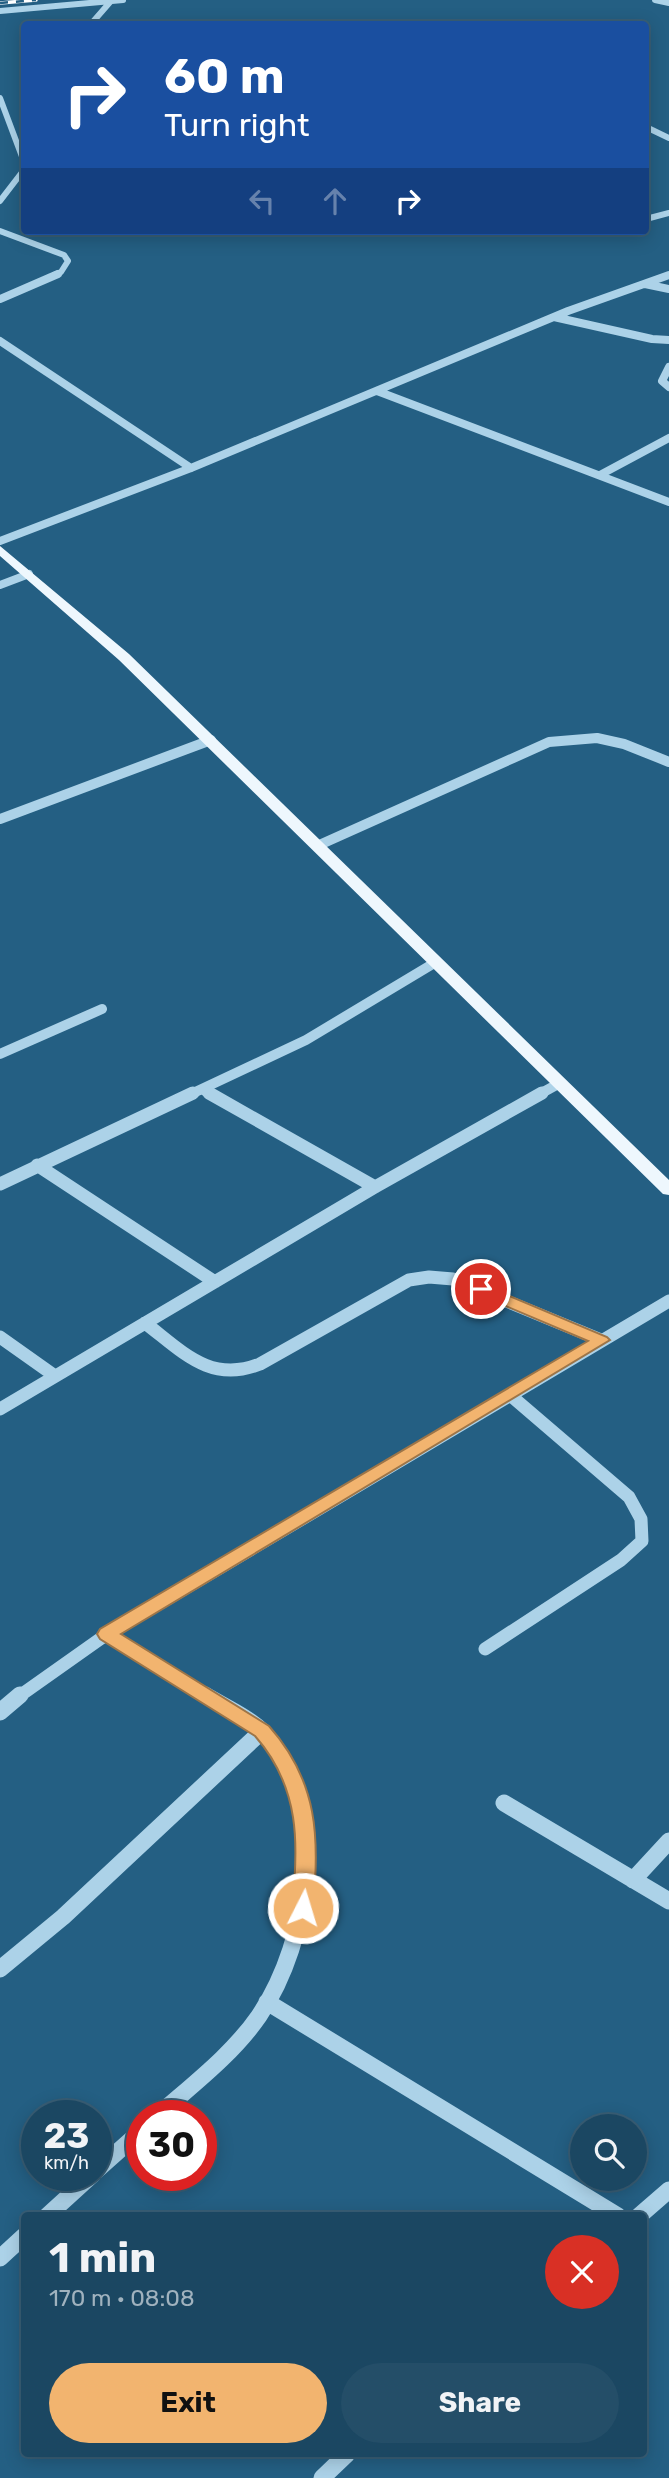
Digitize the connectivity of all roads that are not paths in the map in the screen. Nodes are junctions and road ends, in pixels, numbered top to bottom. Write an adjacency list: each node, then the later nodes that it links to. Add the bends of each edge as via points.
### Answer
1 (123, 0): 3 (street)
2 (655, 0): 4 (street)
3 (111, 1): 5 (street); 6 (street)
4 (669, 3)
5 (0, 11)
6 (94, 21)
7 (0, 98): 10 (street)
8 (649, 128): 9 (street)
9 (669, 138)
10 (21, 154)
11 (21, 174): 12 (street)
12 (0, 201)
13 (669, 213): 14 (street)
14 (649, 218)
15 (0, 230): 19 (street, via 64,255 68,261 61,272)
16 (669, 275): 17 (street)
17 (645, 284): 18 (street); 20 (street)
18 (669, 289)
19 (0, 299)
20 (554, 317): 21 (street); 25 (street)
21 (669, 340)
22 (0, 341): 27 (street)
23 (669, 367): 24 (street, via 662,382)
24 (669, 387)
25 (377, 391): 27 (street); 28 (street)
26 (669, 438): 28 (street)
27 (191, 468): 30 (street)
28 (600, 475): 29 (street)
29 (669, 502)
30 (0, 541)
31 (0, 550): 32 (main road)
32 (29, 574): 33 (street); 34 (main road)
33 (0, 585)
34 (211, 740): 36 (street); 37 (main road)
35 (669, 762): 37 (street, via 594,735 570,736)
36 (0, 819)
37 (317, 846): 38 (main road)
38 (436, 962): 41 (main road); 42 (street, via 306,1040)
39 (102, 1009): 40 (street)
40 (0, 1054)
41 (558, 1084): 45 (street); 46 (main road)
42 (202, 1090): 43 (street); 45 (street)
43 (37, 1166): 44 (street); 47 (street)
44 (0, 1184)
45 (375, 1187): 47 (street)
46 (669, 1190)
47 (215, 1282): 49 (street)
48 (669, 1301): 51 (street)
49 (145, 1323): 51 (street, via 204,1365 237,1373 409,1280 429,1277 481,1289); 52 (street)
50 (0, 1337): 52 (street)
51 (601, 1340): 53 (street)
52 (55, 1376): 54 (street)
53 (510, 1395): 55 (street); 56 (street, via 629,1497 641,1519 642,1541 621,1560)
54 (0, 1409)
55 (107, 1634): 57 (street, via 28,1687); 58 (street)
56 (485, 1649)
57 (0, 1712)
58 (262, 1731): 63 (street, via 63,1917); 64 (street, via 290,1771 303,1811 308,1856 303,1908)
59 (504, 1803): 61 (street)
60 (669, 1841): 61 (street)
61 (633, 1880): 62 (street)
62 (669, 1902)
63 (0, 1969)
64 (267, 2002): 65 (street, via 221,2058); 71 (street)
65 (175, 2100)
66 (126, 2144): 67 (street)
67 (112, 2157)
68 (669, 2190): 72 (street)
69 (74, 2191): 70 (street)
70 (51, 2212)
71 (611, 2212)
72 (644, 2212)
73 (21, 2239): 74 (street)
74 (0, 2258)
75 (345, 2457): 76 (street)
76 (330, 2475)

